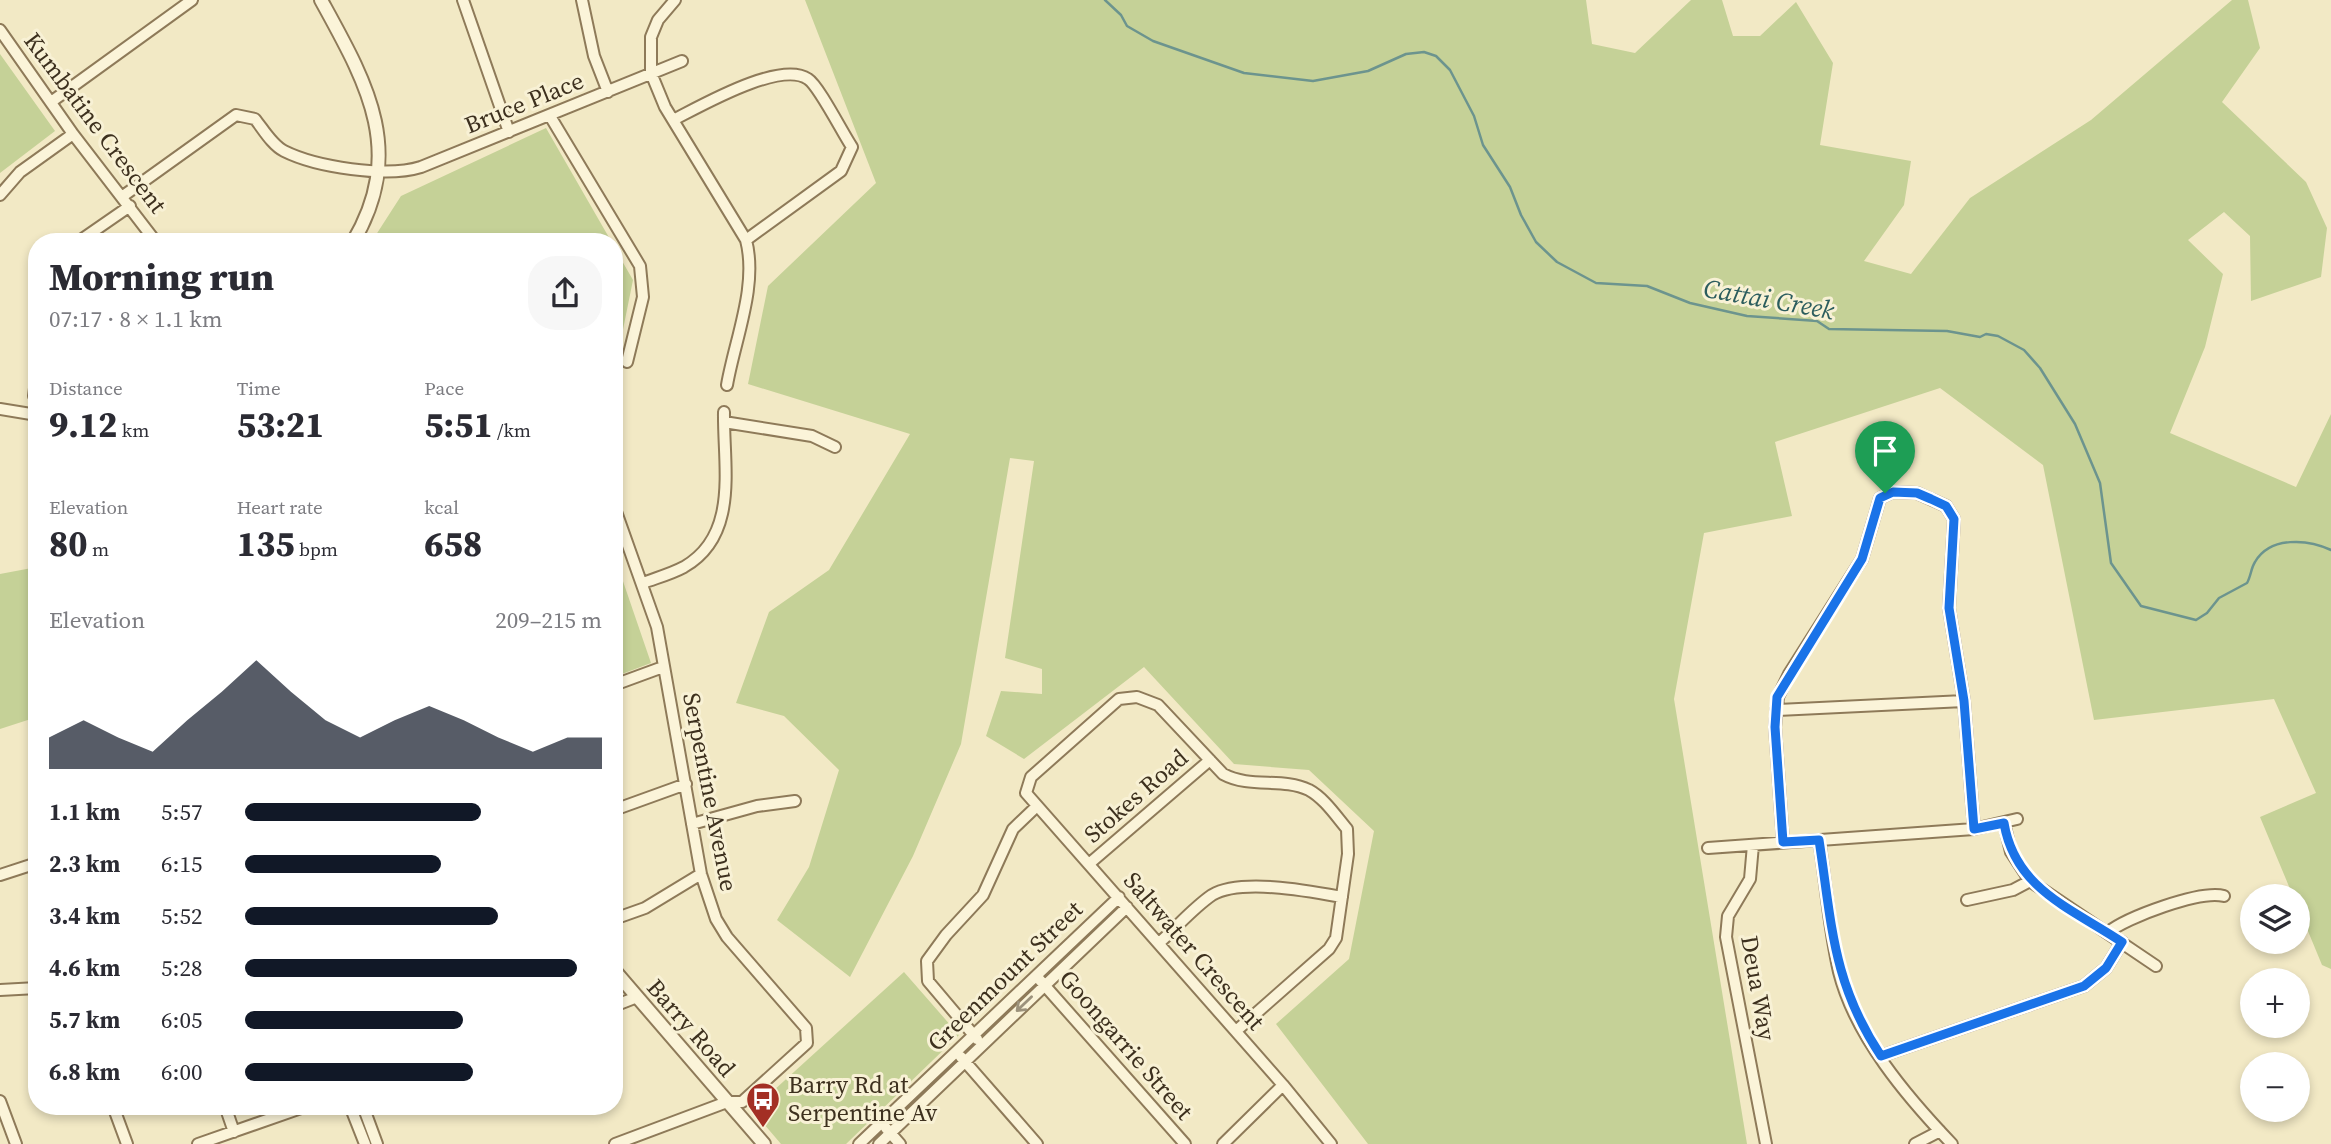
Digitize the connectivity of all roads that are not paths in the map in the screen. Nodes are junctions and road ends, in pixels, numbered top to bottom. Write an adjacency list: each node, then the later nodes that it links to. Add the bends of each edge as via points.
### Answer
1 (192, 0): 10 (street)
2 (321, 0): 15 (street, via 371,101)
3 (463, 0): 13 (street)
4 (582, 0): 9 (street, via 594,56)
5 (675, 0): 8 (street, via 658,19 651,37)
6 (0, 30): 10 (street, Kumbatine Crescent)
7 (682, 61): 8 (street, Bruce Place)
8 (651, 73): 9 (street, Bruce Place); 12 (street)
9 (608, 92): 11 (street, Bruce Place)
10 (51, 102): 14 (street, Kumbatine Crescent)
11 (550, 116): 13 (street, Bruce Place); 21 (street)
12 (673, 120): 23 (street); 23 (street, via 733,89 792,73 810,80 852,147 841,172)
13 (509, 132): 15 (street, Bruce Place, via 421,167)
14 (73, 134): 16 (street, via 20,172); 17 (street, Kumbatine Crescent)
15 (379, 173): 17 (street, via 283,150 255,119 242,114); 20 (street)
16 (0, 195)
17 (127, 201): 18 (street); 19 (street, Kumbatine Crescent)
18 (89, 233)
19 (150, 233)
20 (358, 233)
21 (620, 233)
22 (623, 238): 24 (street, via 640,266 642,297)
23 (746, 240): 25 (street, via 751,268)
24 (627, 362)
25 (727, 385)
26 (0, 409): 27 (street)
27 (28, 414)
28 (835, 447): 30 (street, via 812,436 724,417 726,495 714,536 684,567)
29 (623, 530): 30 (street, Serpentine Avenue)
30 (643, 583): 31 (street, Serpentine Avenue)
31 (663, 667): 32 (street); 36 (street, Serpentine Avenue)
32 (623, 682)
33 (1964, 701): 34 (street); 34 (street, via 1949,608 1954,519 1946,506 1931,499 1893,492 1880,498 1862,559 1789,674); 43 (street)
34 (1776, 710): 45 (street)
35 (1210, 760): 39 (street, Saltwater Crescent, via 1158,705 1137,698 1119,699 1031,777 1026,788); 48 (street, Stokes Road); 55 (street, via 1236,781 1296,785 1319,797 1347,829)
36 (686, 784): 38 (street); 42 (street, Serpentine Avenue)
37 (795, 801): 42 (street)
38 (623, 807)
39 (1035, 807): 48 (street, Saltwater Crescent); 71 (street, via 1010,834 983,895 927,961 928,981)
40 (2017, 819): 41 (street)
41 (2004, 823): 43 (street); 52 (street, via 2011,852)
42 (692, 824): 50 (street, Serpentine Avenue)
43 (1974, 829): 44 (street)
44 (1819, 840): 45 (street); 73 (street, via 1840,973 1862,1027)
45 (1783, 842): 46 (street)
46 (1753, 845): 47 (street); 101 (street, Deua Way, via 1750,879 1728,916 1726,937)
47 (1709, 848)
48 (1090, 863): 54 (street, Saltwater Crescent)
49 (28, 866): 51 (street)
50 (701, 874): 58 (street, via 645,908); 77 (street, Serpentine Avenue, via 727,937 806,1028 807,1043 800,1052 742,1102)
51 (0, 875)
52 (2031, 881): 56 (street, via 2013,890); 59 (street)
53 (2224, 896): 59 (street, via 2196,897 2127,921)
54 (1119, 897): 57 (street, Saltwater Crescent); 63 (street, Greenmount Street)
55 (1342, 897): 61 (street, via 1244,886 1225,889); 70 (street, via 1336,938 1329,949)
56 (1967, 900)
57 (1127, 907): 61 (street, Saltwater Crescent); 65 (street, Greenmount Street)
58 (623, 916)
59 (2107, 933): 60 (street)
60 (2122, 942): 62 (street); 73 (street, via 2106,968 2084,986)
61 (1159, 943): 70 (street, Saltwater Crescent)
62 (2156, 966)
63 (1035, 974): 65 (street, Goongarrie Street); 71 (street, Greenmount Street)
64 (623, 981): 68 (street, Barry Road)
65 (1044, 984): 71 (street, Greenmount Street, one-way to 71); 98 (street, Goongarrie Street)
66 (28, 988): 67 (street)
67 (0, 990)
68 (638, 997): 69 (street); 77 (street, Barry Road)
69 (623, 1003)
70 (1236, 1031): 75 (street, Saltwater Crescent)
71 (978, 1040): 72 (street, Greenmount Street); 74 (street, Greenmount Street)
72 (957, 1052): 74 (street); 83 (street, Greenmount Street)
73 (1881, 1056): 84 (street)
74 (965, 1062): 86 (street, Greenmount Street); 97 (street)
75 (1283, 1085): 99 (street); 100 (street, Saltwater Crescent)
76 (0, 1101): 88 (street)
77 (727, 1102): 92 (street); 93 (street, Barry Road)
78 (116, 1115): 89 (street)
79 (228, 1115): 85 (street)
80 (282, 1115): 85 (street)
81 (354, 1115): 90 (street)
82 (366, 1115): 91 (street)
83 (882, 1123): 86 (street); 94 (street, Greenmount Street)
84 (1940, 1131): 102 (street); 103 (street)
85 (234, 1132): 87 (street)
86 (891, 1133): 95 (street, Greenmount Street); 96 (street)
87 (202, 1143)
88 (16, 1144)
89 (127, 1144)
90 (365, 1144)
91 (377, 1144)
92 (614, 1144)
93 (764, 1144)
94 (859, 1144)
95 (879, 1144)
96 (900, 1144)
97 (1037, 1144)
98 (1185, 1144)
99 (1223, 1144)
100 (1331, 1144)
101 (1766, 1144)
102 (1915, 1144)
103 (1952, 1144)

